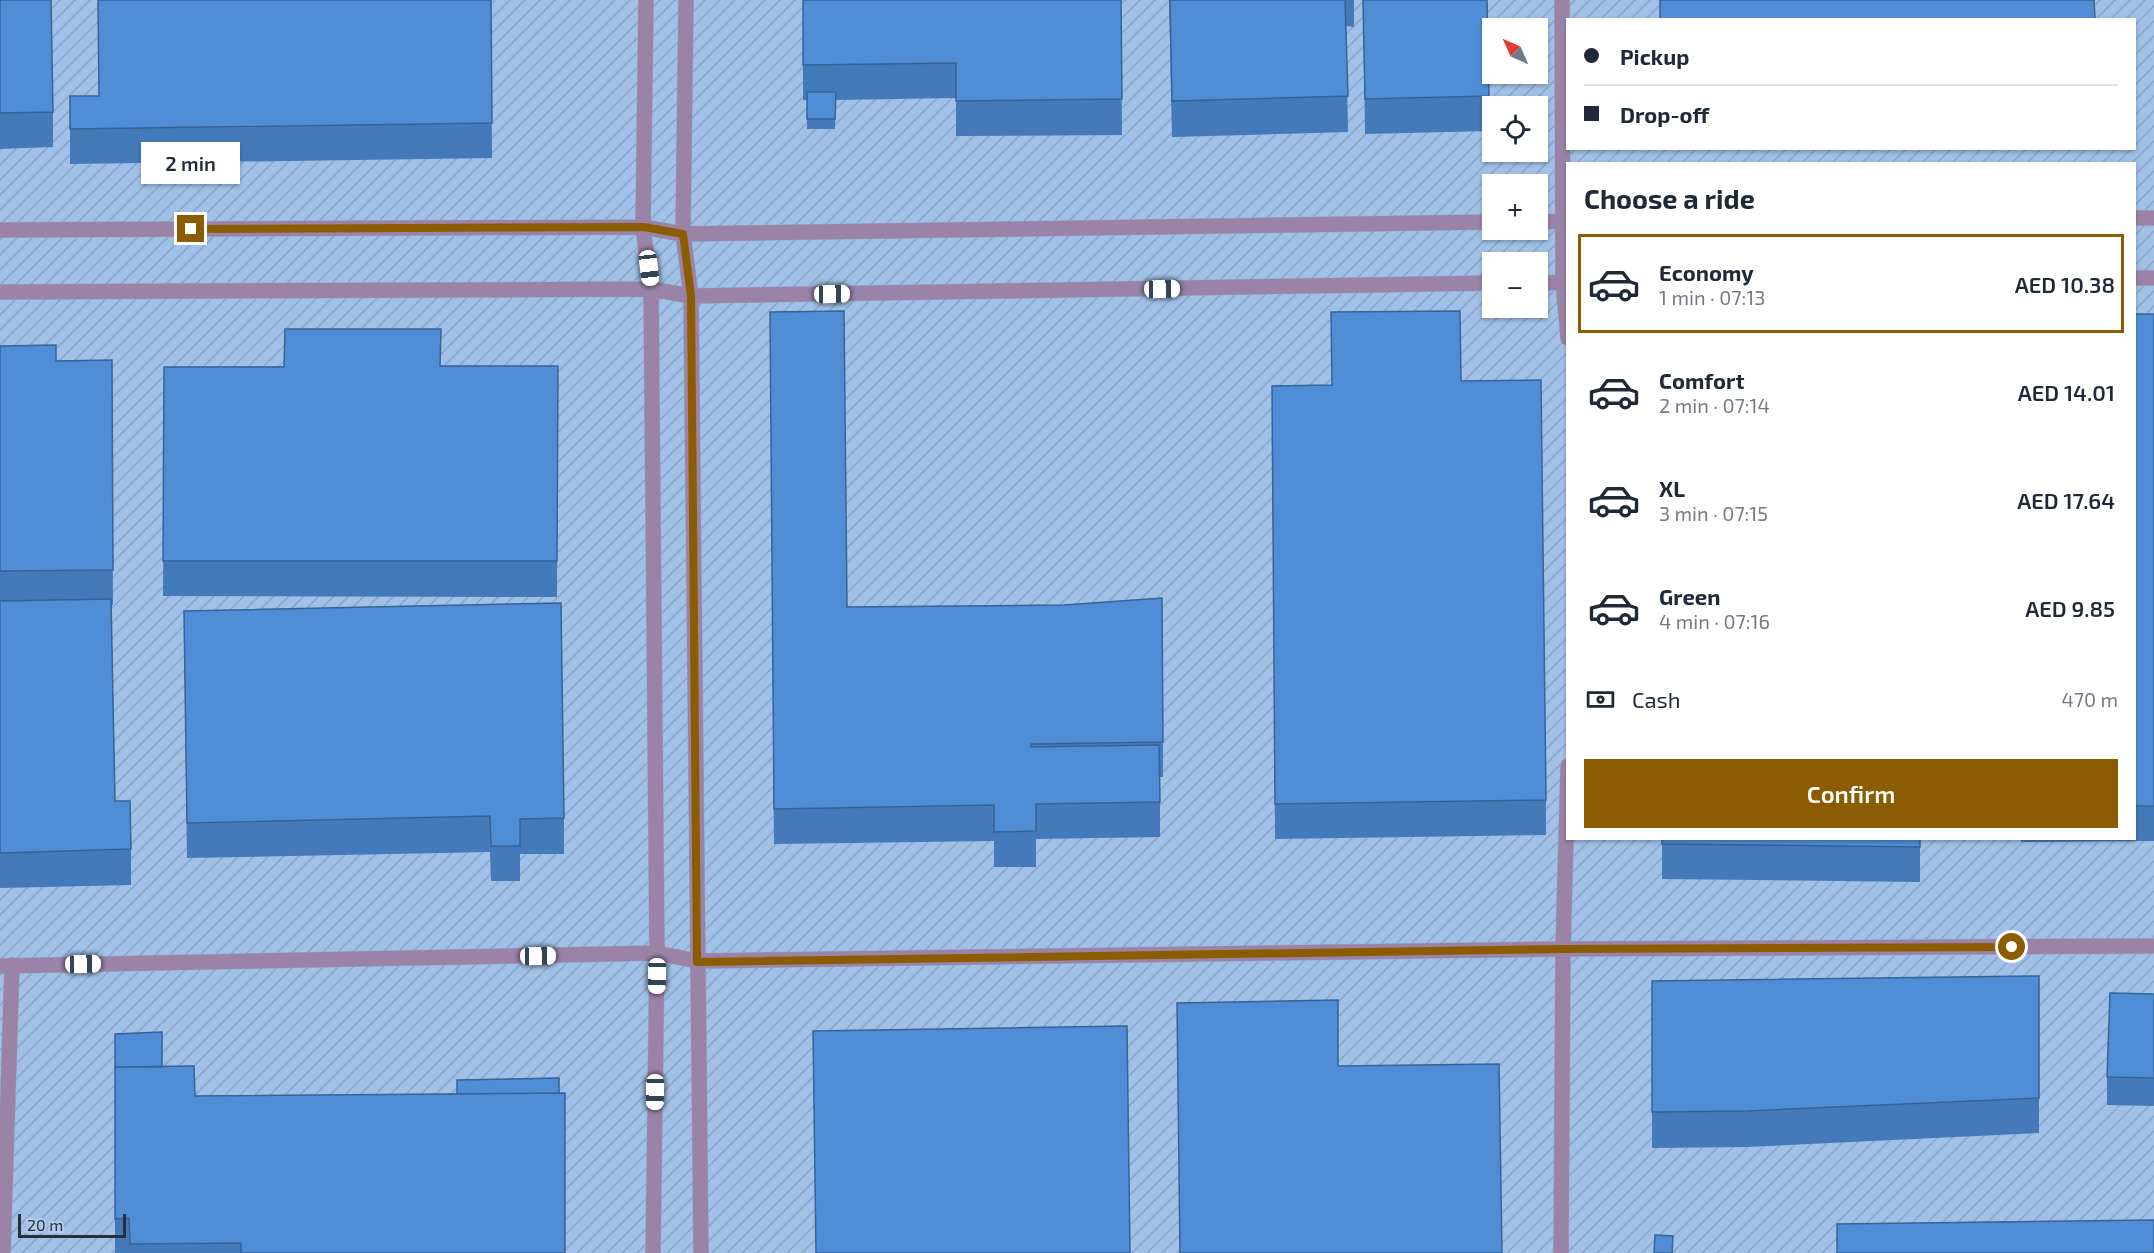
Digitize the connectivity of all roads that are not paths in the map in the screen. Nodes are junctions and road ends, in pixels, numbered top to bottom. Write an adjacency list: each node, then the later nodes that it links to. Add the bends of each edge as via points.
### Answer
1 (646, 0): 9 (street)
2 (686, 0): 11 (street)
3 (1562, 0): 6 (street)
4 (2136, 218): 5 (street)
5 (2154, 218)
6 (1566, 221): 8 (street); 14 (street)
7 (1482, 222): 11 (street)
8 (1548, 222)
9 (644, 227): 10 (street); 11 (street); 17 (street)
10 (0, 230)
11 (683, 234): 19 (street)
12 (2136, 278): 13 (street)
13 (2154, 278)
14 (1565, 282): 16 (street); 20 (street)
15 (1482, 283): 19 (street)
16 (1548, 283)
17 (651, 289): 18 (street); 19 (street); 24 (street)
18 (0, 292)
19 (691, 296): 25 (street)
20 (1566, 301)
21 (1566, 839): 23 (street)
22 (2154, 946): 23 (street)
23 (1563, 949): 25 (street); 30 (street)
24 (657, 953): 25 (street); 26 (street); 28 (street)
25 (697, 962): 29 (street)
26 (6, 966): 27 (street)
27 (3, 1253)
28 (653, 1253)
29 (701, 1253)
30 (1561, 1253)

